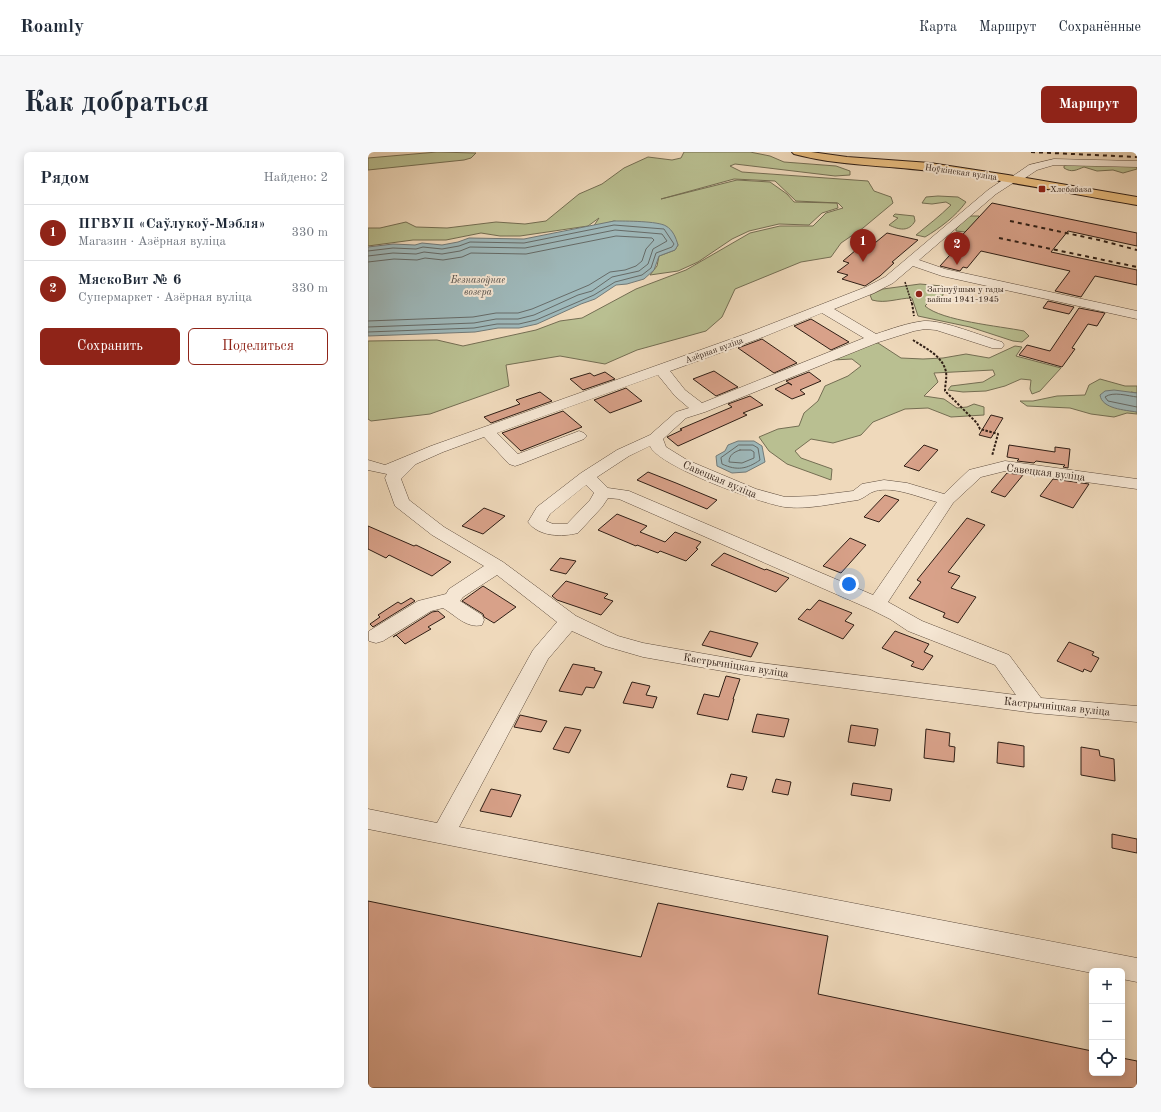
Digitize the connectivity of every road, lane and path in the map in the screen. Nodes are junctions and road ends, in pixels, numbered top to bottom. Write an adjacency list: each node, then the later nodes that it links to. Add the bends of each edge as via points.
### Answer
1 (798, 152): 3 (main road, Ноўкінская вуліца, via 826,158 928,167)
2 (1137, 164): 3 (street, Азёрная вуліца, via 1054,162 1041,164)
3 (1013, 180): 4 (main road, Ноўкінская вуліца); 5 (street, Азёрная вуліца, via 992,192)
4 (1137, 201)
5 (910, 261): 6 (street, Азёрная вуліца); 8 (street, via 942,272)
6 (899, 271): 7 (street, Азёрная вуліца, via 889,280 870,290); 9 (path, via 912,300)
7 (823, 308): 10 (street); 12 (street, Азёрная вуліца)
8 (1137, 315)
9 (912, 327): 10 (street); 11 (street, via 937,326); 18 (path, via 909,338 931,351 946,371 945,391 980,429 998,434)
10 (874, 339): 13 (street)
11 (997, 345)
12 (662, 369): 13 (street, via 680,393); 14 (street, Азёрная вуліца)
13 (700, 409): 16 (street, via 681,415)
14 (487, 431): 15 (street, via 515,461); 19 (street, Азёрная вуліца, via 437,449 410,461)
15 (579, 436)
16 (655, 438): 21 (street, via 622,453); 24 (street, Савецкая вуліца, via 659,449 681,463 750,493 786,502 858,495 868,487 884,485 907,488)
17 (368, 465): 19 (street)
18 (989, 469): 22 (street, Савецкая вуліца, via 1005,466); 24 (street, Савецкая вуліца, via 975,473)
19 (390, 474): 20 (street, Азёрная вуліца); 25 (street, Кастрычніцкая вуліца, via 401,502 438,531)
20 (368, 476)
21 (587, 476): 23 (street); 23 (street, via 543,511 537,522 544,528 554,531 572,529)
22 (1137, 484)
23 (603, 492): 27 (street, via 623,495)
24 (947, 500): 27 (street)
25 (497, 566): 26 (street, via 456,593); 29 (street, Кастрычніцкая вуліца)
26 (452, 599): 28 (street, via 450,603); 30 (street, via 425,606)
27 (877, 604): 31 (street, via 915,626 1002,660)
28 (475, 620)
29 (569, 621): 31 (street, Кастрычніцкая вуліца, via 588,631 643,650 745,668); 34 (street, via 540,655)
30 (376, 636)
31 (1035, 705): 32 (street, Кастрычніцкая вуліца)
32 (1137, 714)
33 (368, 819): 34 (street)
34 (443, 834): 35 (street)
35 (1137, 970)

